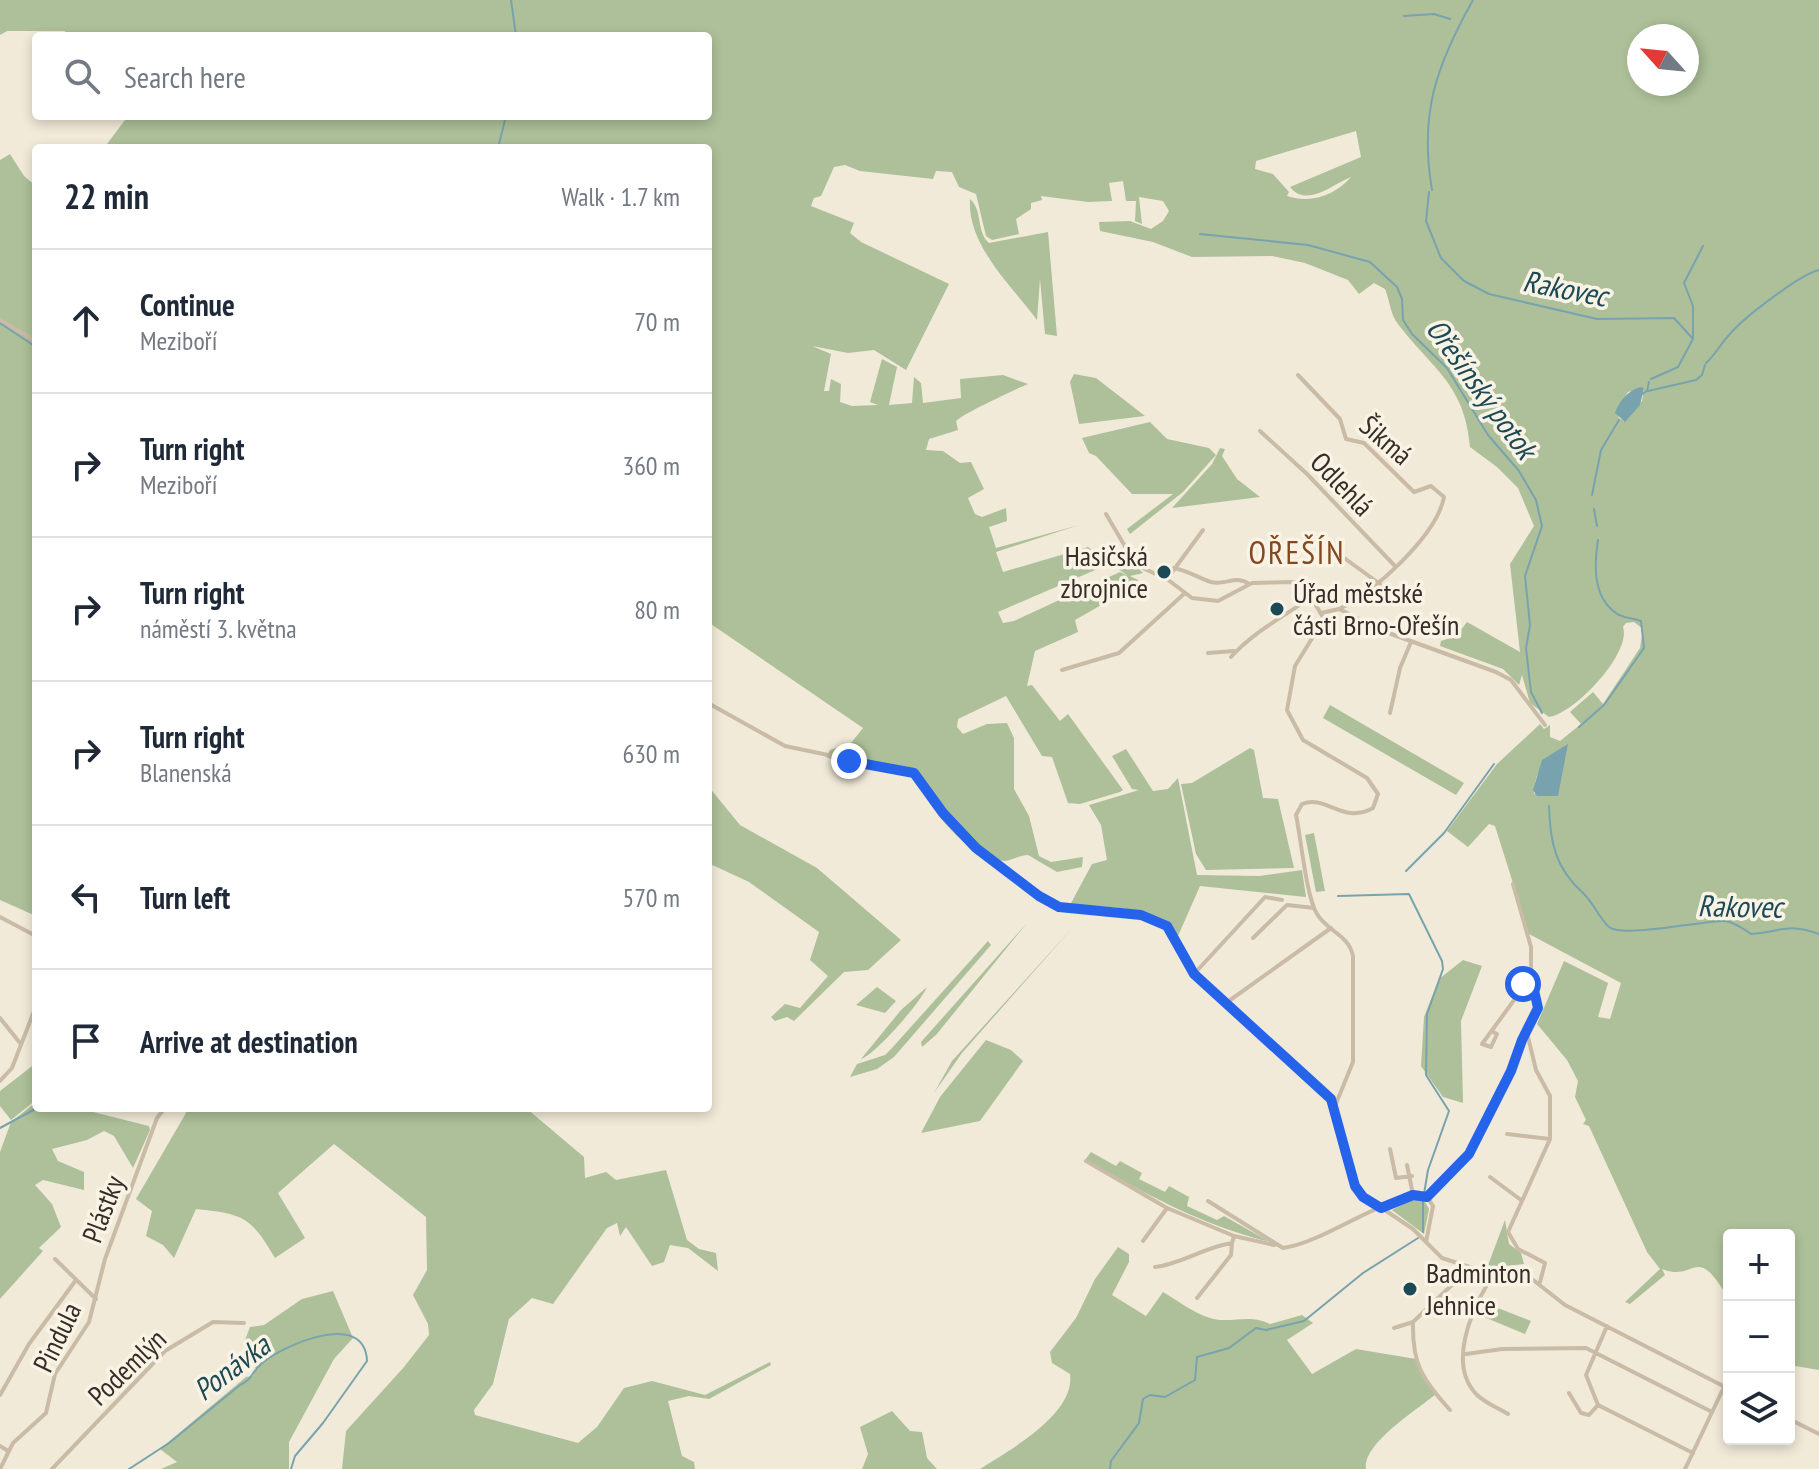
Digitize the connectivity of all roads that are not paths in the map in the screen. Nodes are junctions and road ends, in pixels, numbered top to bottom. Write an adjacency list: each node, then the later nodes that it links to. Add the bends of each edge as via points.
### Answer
1 (0, 320): 2 (street)
2 (32, 339)
3 (1298, 375): 8 (street, Šikmá, via 1340,419 1346,439 1364,443 1414,492 1431,486 1443,495 1436,516)
4 (1260, 431): 8 (street, Odlehlá)
5 (1106, 514): 10 (street, via 1131,560)
6 (1203, 530): 9 (street)
7 (1311, 534): 12 (street)
8 (1394, 565): 12 (street)
9 (1174, 568): 10 (street); 11 (street, via 1212,582)
10 (1167, 579): 13 (street)
11 (1249, 584): 13 (street, via 1218,601); 14 (street, via 1295,582)
12 (1380, 584): 15 (street)
13 (1185, 593): 21 (street, via 1119,653)
14 (1311, 597): 16 (street); 18 (street)
15 (1339, 609): 16 (street); 17 (street)
16 (1321, 613): 27 (street, via 1323,624 1292,674 1286,703 1290,718 1303,740 1367,778 1378,794 1373,808 1360,813 1312,801 1299,807 1296,815)
17 (1411, 642): 23 (street); 24 (street, via 1511,680)
18 (1237, 651): 19 (street); 20 (street)
19 (1208, 653)
20 (1231, 657)
21 (1062, 670)
22 (712, 705): 32 (street, via 785,746 914,773 976,848 1017,881 1053,904 1145,916 1167,926)
23 (1390, 713)
24 (1545, 725)
25 (1513, 884): 33 (street, via 1531,947)
26 (1282, 900): 32 (street, via 1265,897)
27 (1314, 908): 29 (street); 31 (street, via 1287,905)
28 (0, 917): 30 (street)
29 (1331, 928): 34 (street); 41 (street, via 1348,942 1353,961 1353,1062)
30 (32, 934)
31 (1253, 938)
32 (1194, 974): 34 (street)
33 (1531, 977): 37 (street); 38 (street, via 1538,1008)
34 (1226, 1003): 41 (street)
35 (32, 1015): 39 (street)
36 (0, 1018): 39 (street)
37 (1493, 1032)
38 (1527, 1033): 44 (street, via 1536,1070 1550,1096); 51 (street, via 1465,1159)
39 (20, 1043): 40 (street, via 12,1068)
40 (0, 1081)
41 (1335, 1106): 55 (street, via 1355,1186)
42 (162, 1112): 68 (street, Plástky, via 105,1259)
43 (1507, 1134): 44 (street)
44 (1550, 1139): 52 (street)
45 (1390, 1149): 48 (street, via 1396,1178)
46 (1086, 1161): 54 (street)
47 (1407, 1165): 48 (street)
48 (1412, 1176): 50 (street)
49 (1490, 1177): 52 (street)
50 (1413, 1195): 51 (street); 55 (street)
51 (1427, 1197): 58 (street, via 1433,1206)
52 (1521, 1200): 65 (street, via 1509,1237 1518,1249 1545,1263)
53 (1208, 1201): 60 (street)
54 (1167, 1208): 56 (street); 57 (street)
55 (1381, 1208): 58 (street); 60 (street, via 1315,1240)
56 (1234, 1236): 59 (street); 60 (street)
57 (1143, 1241)
58 (1426, 1242): 63 (street, via 1448,1262 1485,1272)
59 (1232, 1243): 62 (street); 67 (street, via 1231,1255)
60 (1275, 1246)
61 (55, 1259): 64 (street, Plástky)
62 (1155, 1267)
63 (1504, 1270): 65 (street, via 1519,1270); 66 (street, via 1501,1281)
64 (76, 1280): 68 (street, Plástky); 78 (street, Plástky)
65 (1540, 1282): 71 (street, via 1560,1302)
66 (1488, 1283): 69 (street, via 1456,1281); 74 (street, via 1465,1327)
67 (1197, 1298)
68 (97, 1300): 86 (street, Pindula, via 55,1374 46,1413)
69 (1413, 1322): 72 (street); 80 (street, via 1412,1353)
70 (244, 1323): 89 (street, Podemlýn, via 213,1322 165,1351)
71 (1607, 1326): 73 (street); 75 (street)
72 (1394, 1328)
73 (1594, 1351): 74 (street, via 1502,1349); 79 (street, via 1586,1382); 81 (street)
74 (1466, 1354): 82 (street, via 1471,1386)
75 (1723, 1386)
76 (1569, 1393): 79 (street, via 1581,1413 1589,1415)
77 (1723, 1394): 81 (street)
78 (0, 1395)
79 (1598, 1405): 87 (street)
80 (1450, 1410)
81 (1712, 1412): 87 (street)
82 (1508, 1414)
83 (1795, 1422): 84 (street)
84 (1819, 1434)
85 (0, 1446): 86 (street)
86 (8, 1451): 88 (street, Pindula)
87 (1693, 1453): 90 (street)
88 (0, 1469)
89 (52, 1469)
90 (1685, 1469)

